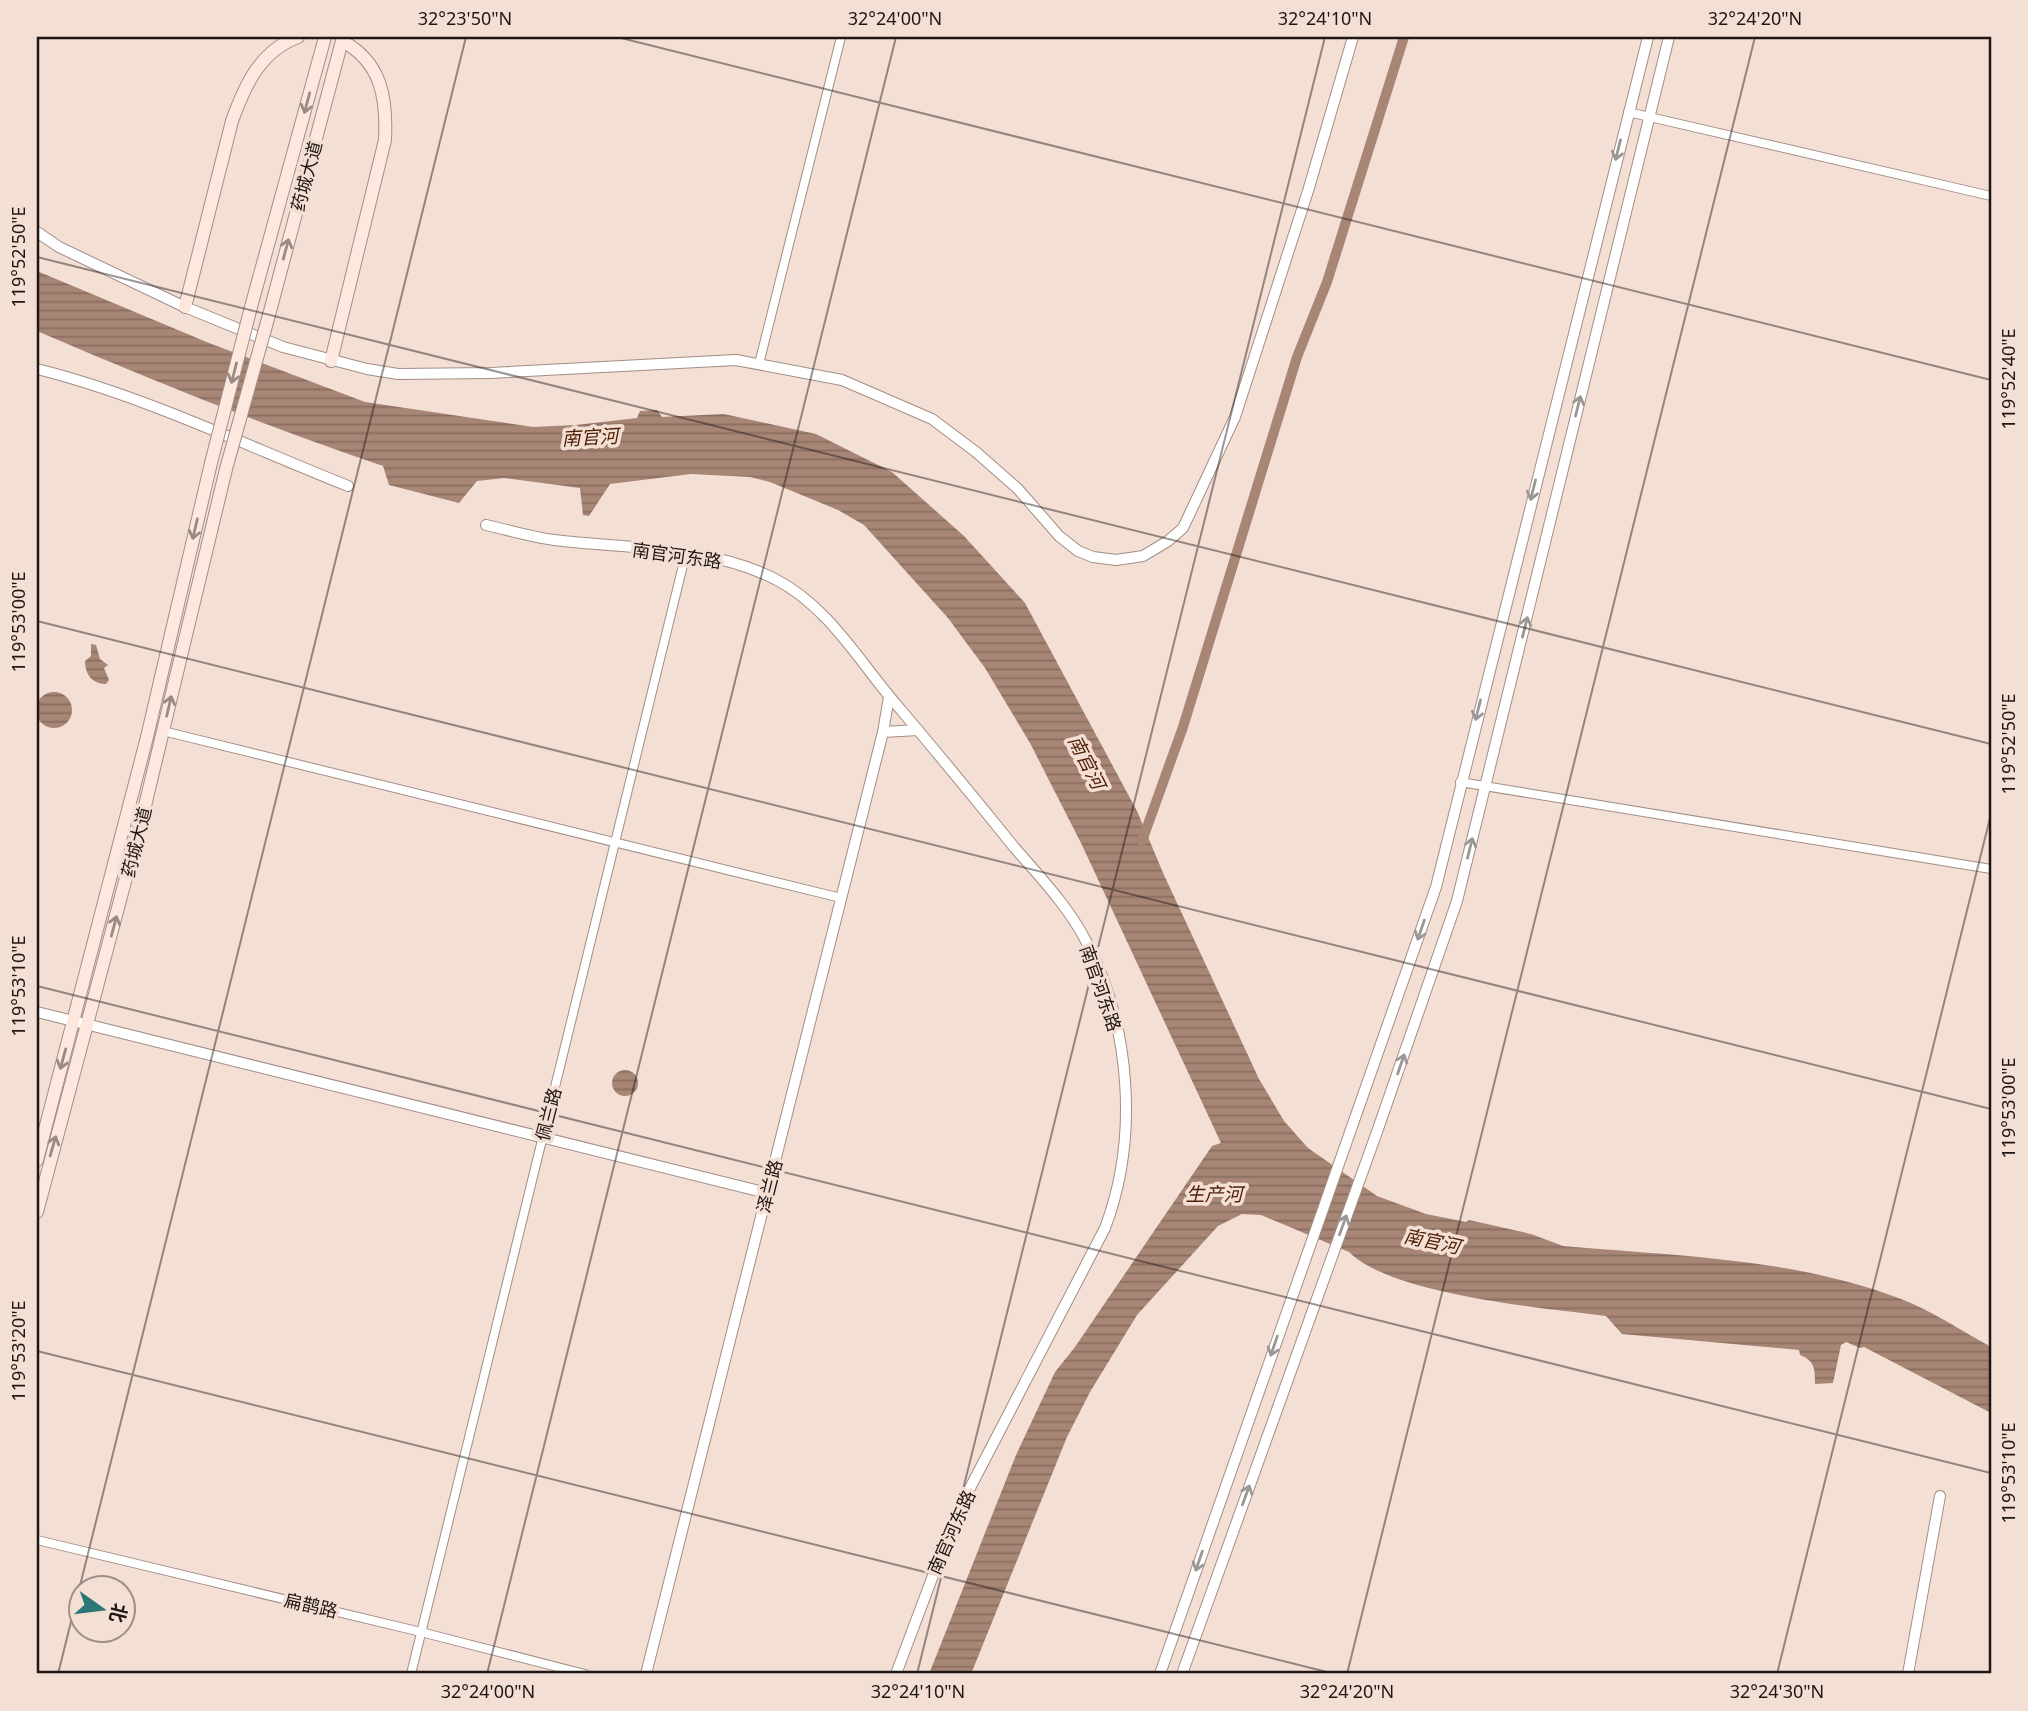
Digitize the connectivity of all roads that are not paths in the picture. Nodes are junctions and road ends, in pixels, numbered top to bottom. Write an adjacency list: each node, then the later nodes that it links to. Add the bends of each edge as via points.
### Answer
1 (298, 37): 14 (main road, via 267,56 242,95)
2 (325, 37): 31 (main road, 药城大道, one-way to 31, bridge, via 211,463 147,737)
3 (841, 37): 16 (street)
4 (1353, 37): 16 (street, via 1234,416 1183,528 1143,556 1116,560 1078,551 1018,489 932,419 842,380)
5 (1648, 37): 8 (street)
6 (1669, 37): 9 (street)
7 (342, 39): 15 (main road, via 368,60 380,83 387,114 385,140); 22 (main road, 药城大道, one-way to 7, bridge, via 226,469)
8 (1628, 113): 9 (street); 25 (street, one-way to 25)
9 (1648, 117): 10 (street); 26 (street, one-way to 9)
10 (1991, 196)
11 (37, 232): 13 (street)
12 (37, 241): 13 (street)
13 (59, 247): 14 (street)
14 (185, 307): 15 (street, via 283,347)
15 (331, 361): 16 (street, via 398,374 736,360)
16 (759, 364)
17 (37, 369): 18 (street, via 148,406)
18 (348, 486)
19 (486, 525): 20 (street, 南官河东路, via 551,540)
20 (685, 553): 21 (street, 南官河东路, via 742,566 803,596 827,618); 27 (street, 佩兰路)
21 (889, 697): 23 (street, 南官河东路); 24 (street, 泽兰路)
22 (163, 730): 27 (street); 32 (main road, 药城大道, one-way to 22)
23 (918, 730): 24 (street); 43 (street, 南官河东路, via 1057,898 1086,940 1112,1009 1125,1075 1126,1108 1121,1175 1105,1228 955,1517)
24 (883, 732): 29 (street, 泽兰路)
25 (1461, 782): 26 (street); 44 (street, one-way to 44, via 1436,887)
26 (1486, 786): 28 (street); 45 (street, one-way to 26, via 1457,901)
27 (614, 842): 29 (street); 33 (street, 佩兰路)
28 (1991, 869)
29 (841, 898): 35 (street, 泽兰路)
30 (37, 1012): 31 (street)
31 (73, 1021): 32 (street); 34 (main road, 药城大道, one-way to 34)
32 (88, 1025): 33 (street); 36 (main road, 药城大道, one-way to 32)
33 (542, 1137): 35 (street); 39 (street, 佩兰路)
34 (37, 1160)
35 (767, 1193): 42 (street, 泽兰路)
36 (37, 1212)
37 (1940, 1496): 46 (street)
38 (37, 1540): 39 (street, 扁鹊路)
39 (421, 1632): 40 (street, 佩兰路); 41 (street, 扁鹊路)
40 (411, 1674)
41 (585, 1674)
42 (646, 1674)
43 (896, 1674)
44 (1160, 1674)
45 (1182, 1674)
46 (1908, 1674)

